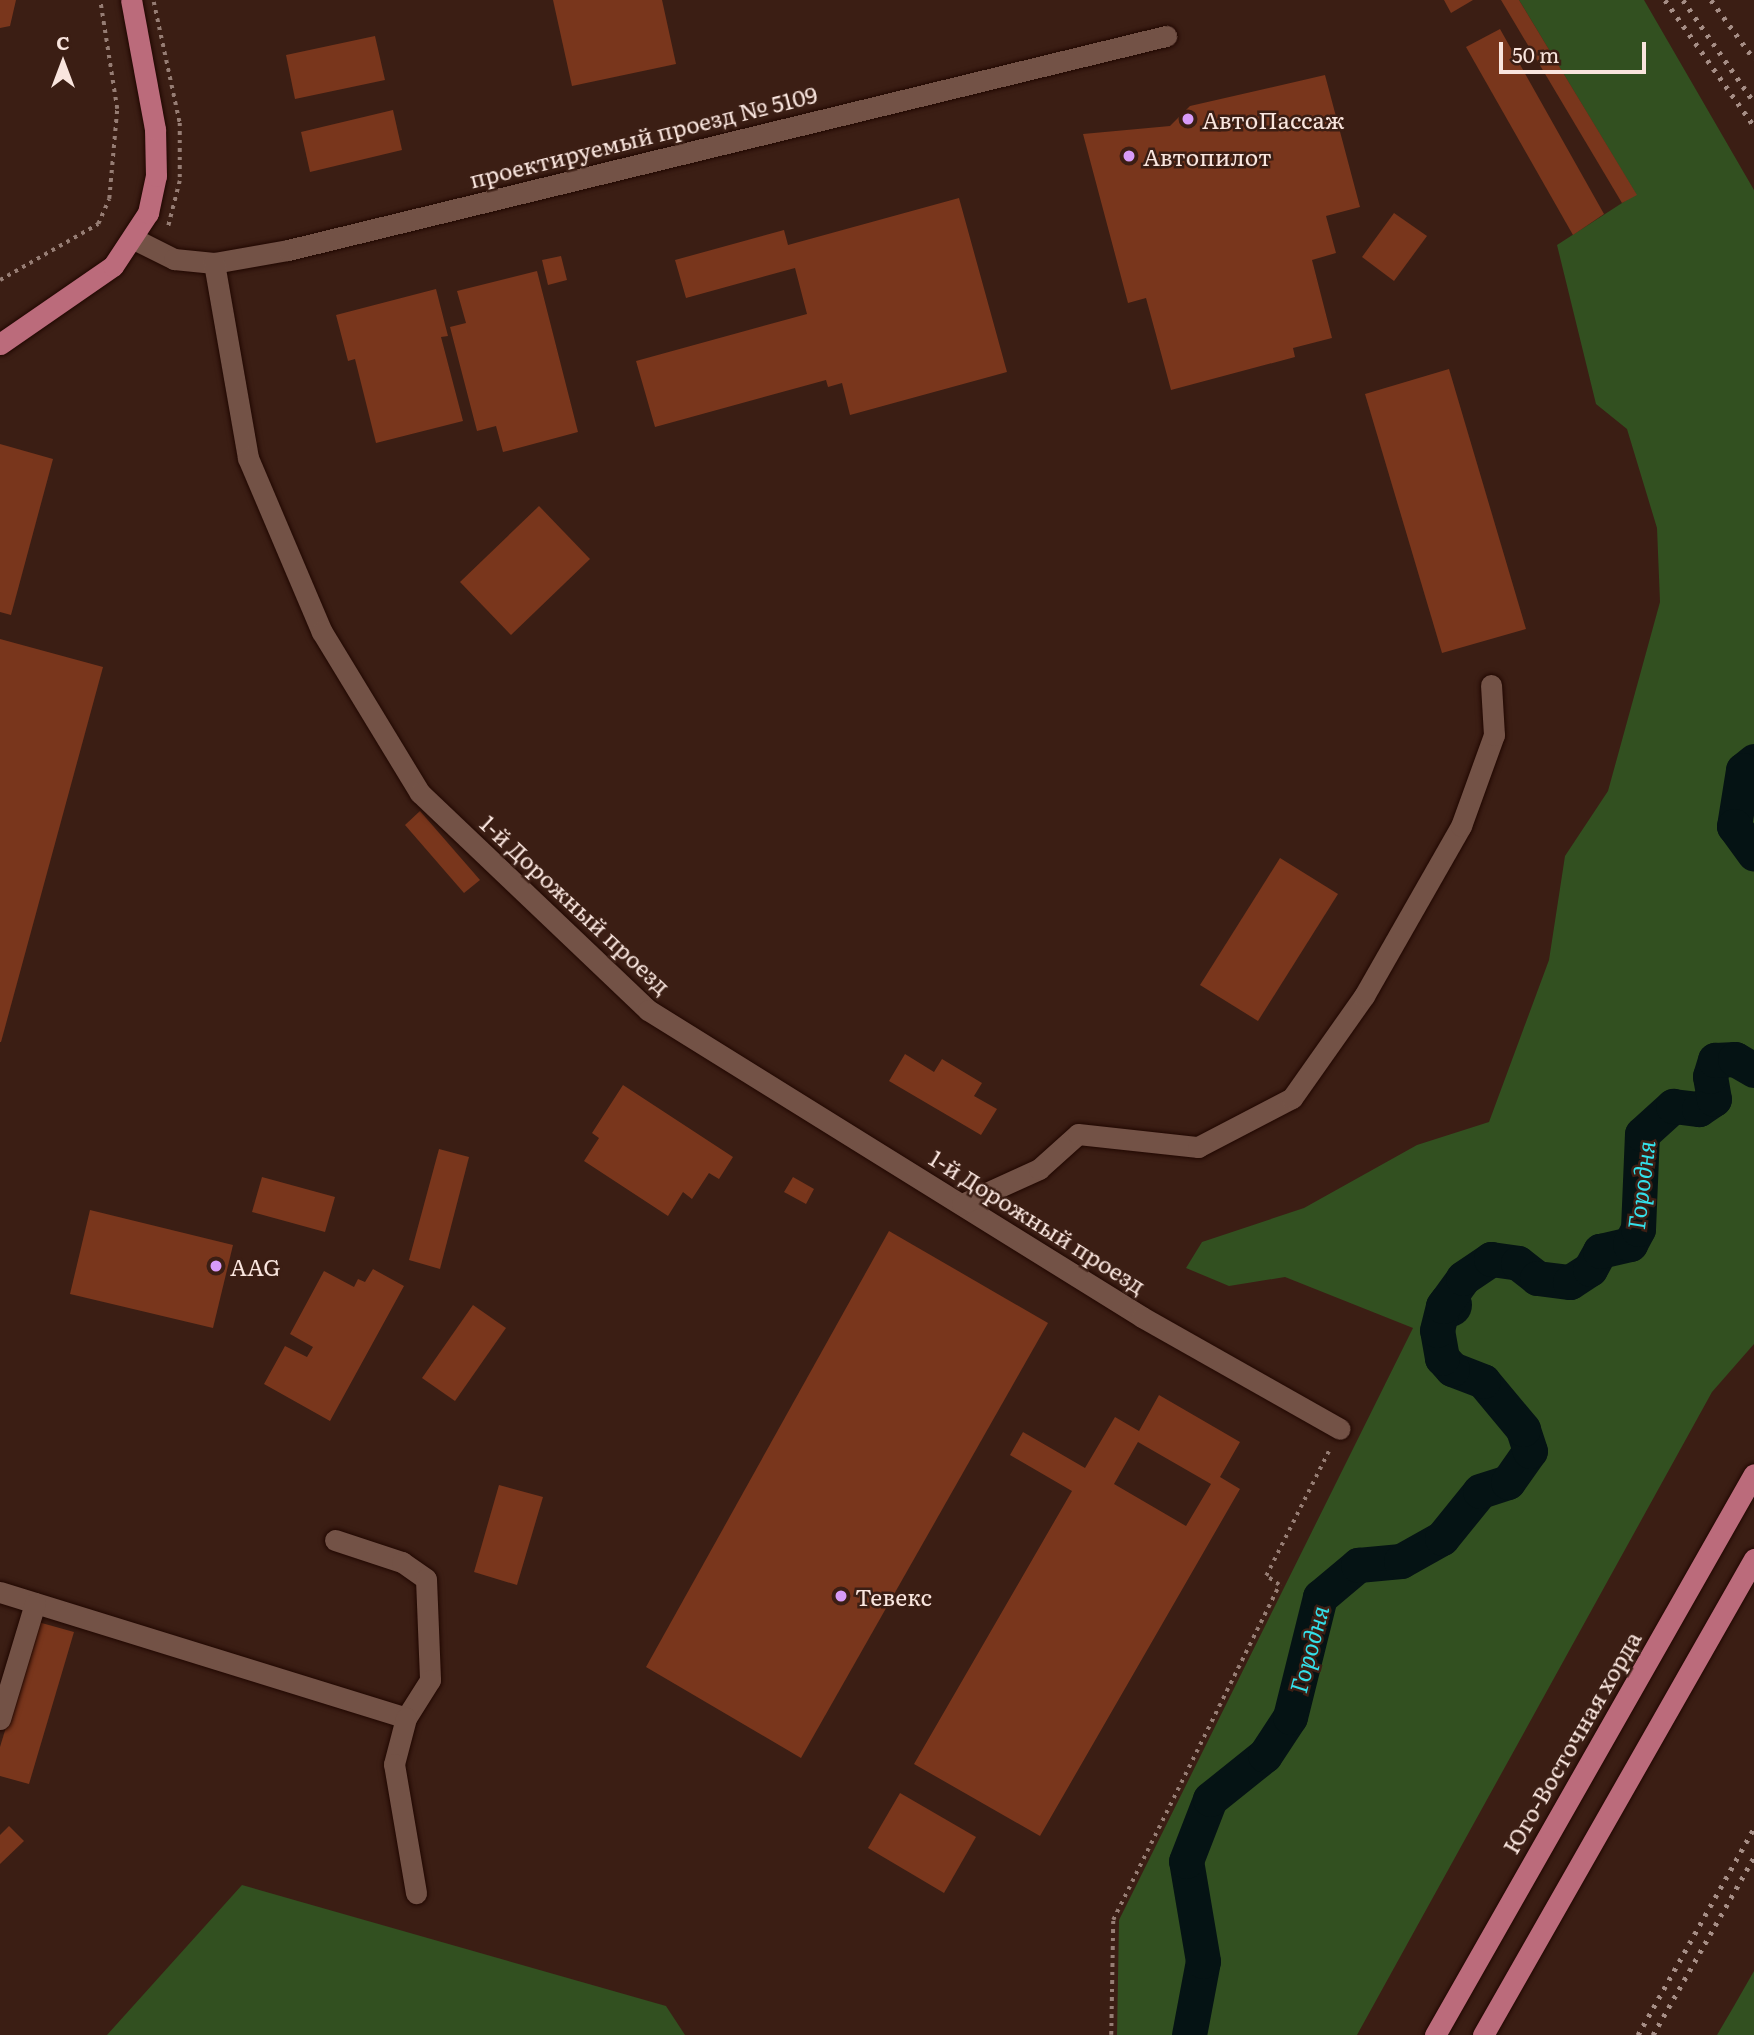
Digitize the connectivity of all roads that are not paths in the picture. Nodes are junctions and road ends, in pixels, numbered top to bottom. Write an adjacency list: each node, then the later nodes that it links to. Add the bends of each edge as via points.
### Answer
1 (131, 0): 3 (main road, via 155,129 156,176 148,213)
2 (1166, 36): 4 (street, проектируемый проезд № 5109, via 288,250)
3 (134, 239): 4 (street, проектируемый проезд № 5109, via 174,260); 5 (main road, via 87,288)
4 (214, 263): 7 (street, 1-й Дорожный проезд, via 248,458 322,632 420,793 648,1010)
5 (0, 344)
6 (1491, 685): 7 (street, via 1494,735 1461,826 1364,996 1293,1098 1198,1147 1078,1133 1039,1168)
7 (962, 1205): 8 (street, 1-й Дорожный проезд, via 1142,1317)
8 (1340, 1429)
9 (1754, 1474): 17 (main road, Юго-Восточная хорда)
10 (335, 1540): 15 (street, via 402,1562 426,1579 430,1680)
11 (1754, 1559): 18 (main road)
12 (0, 1592): 13 (street)
13 (35, 1603): 14 (street); 15 (street)
14 (0, 1718)
15 (406, 1718): 16 (street, via 394,1764)
16 (416, 1893)
17 (1434, 2035)
18 (1483, 2035)

